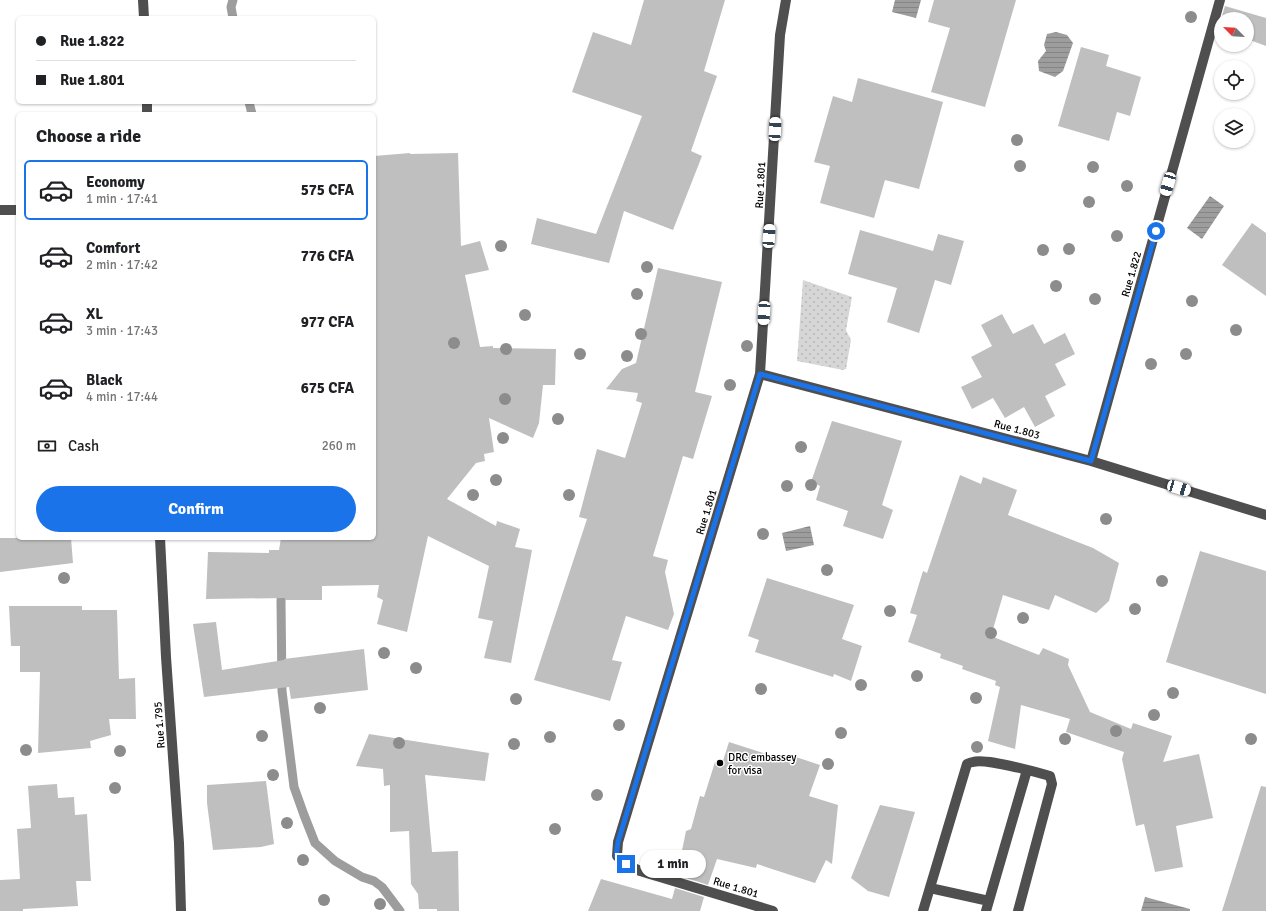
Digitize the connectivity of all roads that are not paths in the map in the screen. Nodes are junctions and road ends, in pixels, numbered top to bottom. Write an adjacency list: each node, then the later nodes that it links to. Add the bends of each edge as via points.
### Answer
1 (143, 0): 4 (street)
2 (786, 0): 7 (street, Rue 1.801, via 780,35)
3 (1220, 0): 8 (street, Rue 1.822)
4 (144, 16)
5 (0, 210): 6 (street)
6 (16, 210)
7 (760, 374): 8 (street, Rue 1.803); 15 (street, Rue 1.801, via 618,842 616,856 640,870)
8 (1091, 461): 9 (street, Rue 1.803)
9 (1266, 515)
10 (160, 540): 14 (street, Rue 1.795)
11 (1027, 770): 12 (street, via 983,761 967,764); 13 (street); 17 (street, via 1050,776 1052,784)
12 (930, 888): 13 (street); 16 (street)
13 (988, 906)
14 (181, 911)
15 (773, 911)
16 (923, 911)
17 (1018, 911)

